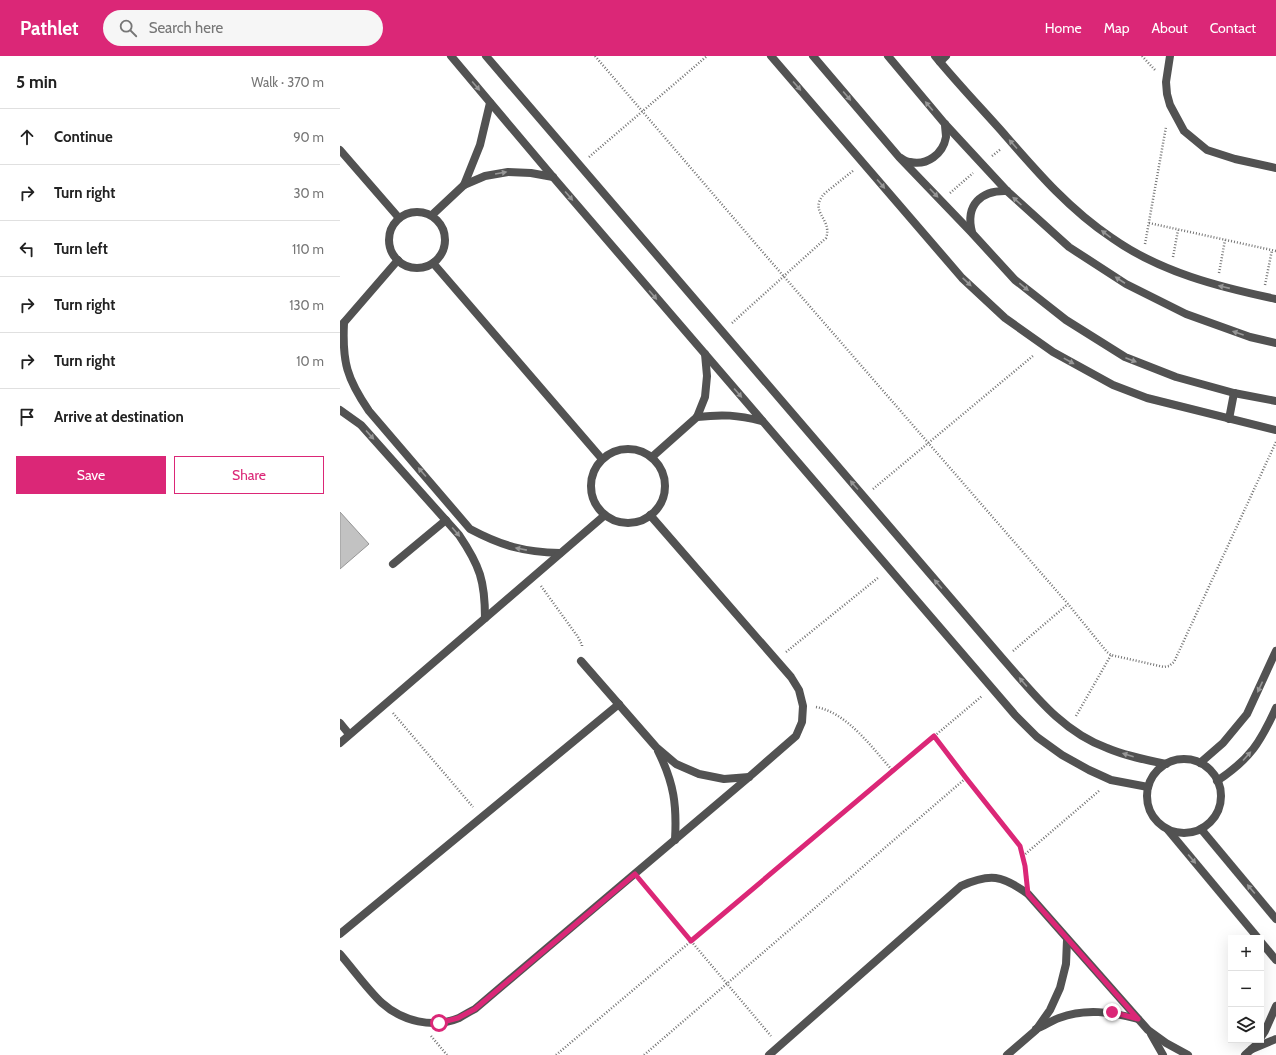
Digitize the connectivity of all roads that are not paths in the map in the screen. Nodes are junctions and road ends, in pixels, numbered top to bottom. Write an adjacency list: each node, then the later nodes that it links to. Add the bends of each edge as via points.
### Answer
1 (451, 56): 9 (street, one-way to 9)
2 (486, 56): 50 (street, one-way to 2, via 1135,758 1105,748 1053,715)
3 (771, 56): 30 (street, one-way to 30, via 962,278 1005,318 1053,352 1113,385 1147,398)
4 (812, 56): 12 (street, one-way to 12)
5 (888, 56): 10 (street, one-way to 5)
6 (946, 56): 8 (street)
7 (1170, 56): 13 (street, via 1166,82 1170,105 1184,131 1207,150)
8 (937, 59): 22 (street, one-way to 8, via 1217,285 1170,269 1112,239 1077,212 1046,181)
9 (490, 103): 14 (street); 15 (street, via 480,145)
10 (945, 124): 12 (street, via 946,136 942,148 934,158 923,162 910,162); 16 (street)
11 (340, 150): 18 (street)
12 (899, 157): 19 (street, one-way to 19)
13 (1276, 168)
14 (553, 178): 15 (street, one-way to 14, via 485,176 508,172 531,172); 25 (street, one-way to 25)
15 (464, 185): 17 (street)
16 (1007, 191): 19 (street, via 985,194 977,201 971,211 969,222); 24 (street, one-way to 16, via 1250,337 1186,314 1126,284 1069,247)
17 (432, 215): 18 (street, via 419,211); 21 (street, via 443,227 446,235 444,251)
18 (399, 218): 20 (street, via 391,229 389,244)
19 (972, 233): 26 (street, one-way to 26, via 1015,280 1066,320 1125,358 1176,377)
20 (398, 260): 21 (street, via 419,268); 23 (street)
21 (433, 263): 34 (street)
22 (1276, 298)
23 (342, 325): 38 (street, one-way to 23, via 513,548 470,529 355,392 347,370)
24 (1276, 343)
25 (705, 354): 29 (street, via 705,397); 31 (street, one-way to 31)
26 (1234, 393): 27 (street); 30 (street)
27 (1276, 402)
28 (340, 410): 37 (street, one-way to 37, via 361,425)
29 (697, 417): 31 (street, via 718,414); 33 (street)
30 (1229, 419): 32 (street)
31 (762, 421): 53 (street, via 991,688 1037,737 1062,755 1111,780)
32 (1276, 430)
33 (652, 457): 34 (street, via 636,449 627,449 618,450); 36 (street, via 661,468 665,480 664,494 659,506)
34 (602, 459): 35 (street, via 591,483 594,500)
35 (605, 515): 36 (street, via 619,522 628,523); 38 (street)
36 (650, 516): 51 (street, via 791,677 799,690 803,706 802,722 796,736)
37 (446, 520): 39 (street); 40 (street, one-way to 40, via 472,554 480,574 485,596)
38 (560, 553): 40 (street)
39 (393, 564)
40 (485, 618): 46 (street)
41 (1276, 651): 49 (street, one-way to 49, via 1247,714 1224,743)
42 (581, 661): 43 (street)
43 (619, 704): 48 (street); 58 (street)
44 (1276, 708): 52 (street, one-way to 44, via 1248,756 1263,736)
45 (340, 723): 46 (street)
46 (350, 734): 47 (street)
47 (340, 742)
48 (656, 747): 51 (street, via 676,764 699,774 724,779); 56 (street, via 667,769 674,792)
49 (1200, 763): 50 (street, via 1177,760); 52 (street)
50 (1166, 764): 53 (street, via 1158,770)
51 (749, 777): 56 (street)
52 (1218, 781): 54 (street, via 1221,794 1219,808 1212,820)
53 (1148, 788): 55 (street, via 1150,812)
54 (1201, 829): 55 (street, via 1190,833); 57 (street, one-way to 54)
55 (1167, 830): 59 (street, one-way to 59)
56 (675, 840): 62 (street, via 475,1009 458,1018 439,1023 419,1022 399,1015 382,1003)
57 (1276, 919)
58 (340, 934)
59 (1255, 935)
60 (1068, 940): 65 (street); 66 (street, via 1060,988 1050,1010); 72 (street, via 1028,894 1013,883 996,877 977,879 961,886)
61 (1264, 946): 63 (street)
62 (340, 954)
63 (1276, 960)
64 (1276, 1006): 68 (street)
65 (1138, 1019): 66 (street, via 1112,1012 1086,1012 1060,1018); 67 (street)
66 (1036, 1030): 73 (street)
67 (1148, 1030): 74 (street); 75 (street)
68 (1264, 1032)
69 (1276, 1039): 71 (street)
70 (1257, 1043): 71 (street)
71 (1252, 1049): 76 (street)
72 (769, 1055)
73 (1007, 1055)
74 (1162, 1055)
75 (1188, 1055)
76 (1245, 1055)

